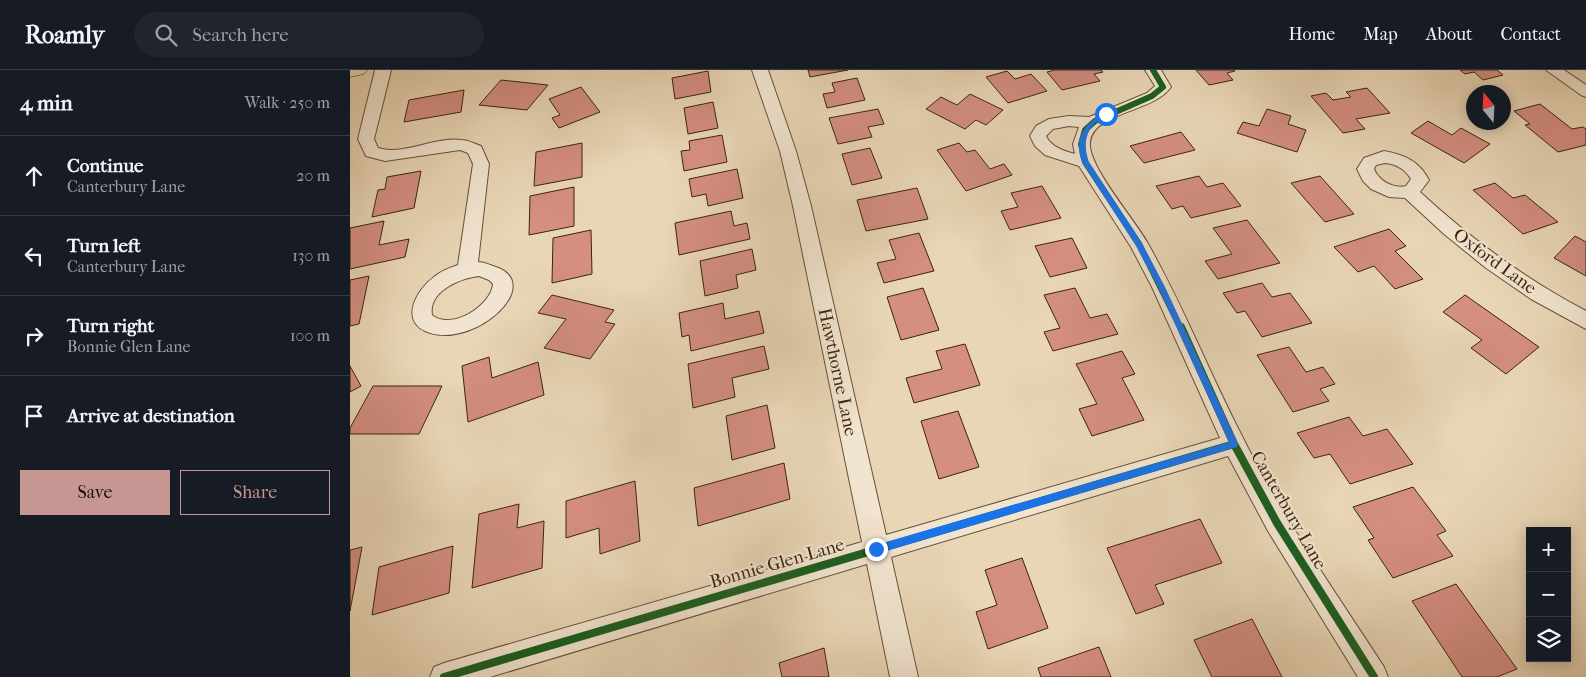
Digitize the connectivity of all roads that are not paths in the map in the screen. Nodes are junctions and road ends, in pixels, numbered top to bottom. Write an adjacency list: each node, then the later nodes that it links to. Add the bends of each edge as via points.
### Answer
1 (357, 70): 6 (main road)
2 (384, 70): 11 (street, via 366,139 366,147 371,153 395,155 466,145 481,155)
3 (760, 70): 14 (street, Hawthorne Lane, via 788,152 802,206)
4 (1153, 70): 8 (street, via 1163,87 1158,94 1106,114)
5 (1554, 70): 7 (street)
6 (350, 71)
7 (1586, 92)
8 (1092, 123): 9 (street, Canterbury Lane, via 1082,139 1081,151); 9 (street, via 1052,123 1044,126 1038,136 1045,148)
9 (1086, 162): 13 (street, Canterbury Lane, via 1148,262)
10 (1410, 192): 12 (street, Oxford Lane, via 1466,242 1512,277)
11 (467, 270)
12 (1586, 322)
13 (1234, 444): 14 (street, Bonnie Glen Lane); 17 (street, Canterbury Lane, via 1278,523)
14 (876, 549): 15 (street, Bonnie Glen Lane); 16 (street, Hawthorne Lane)
15 (444, 677)
16 (904, 677)
17 (1374, 677)

